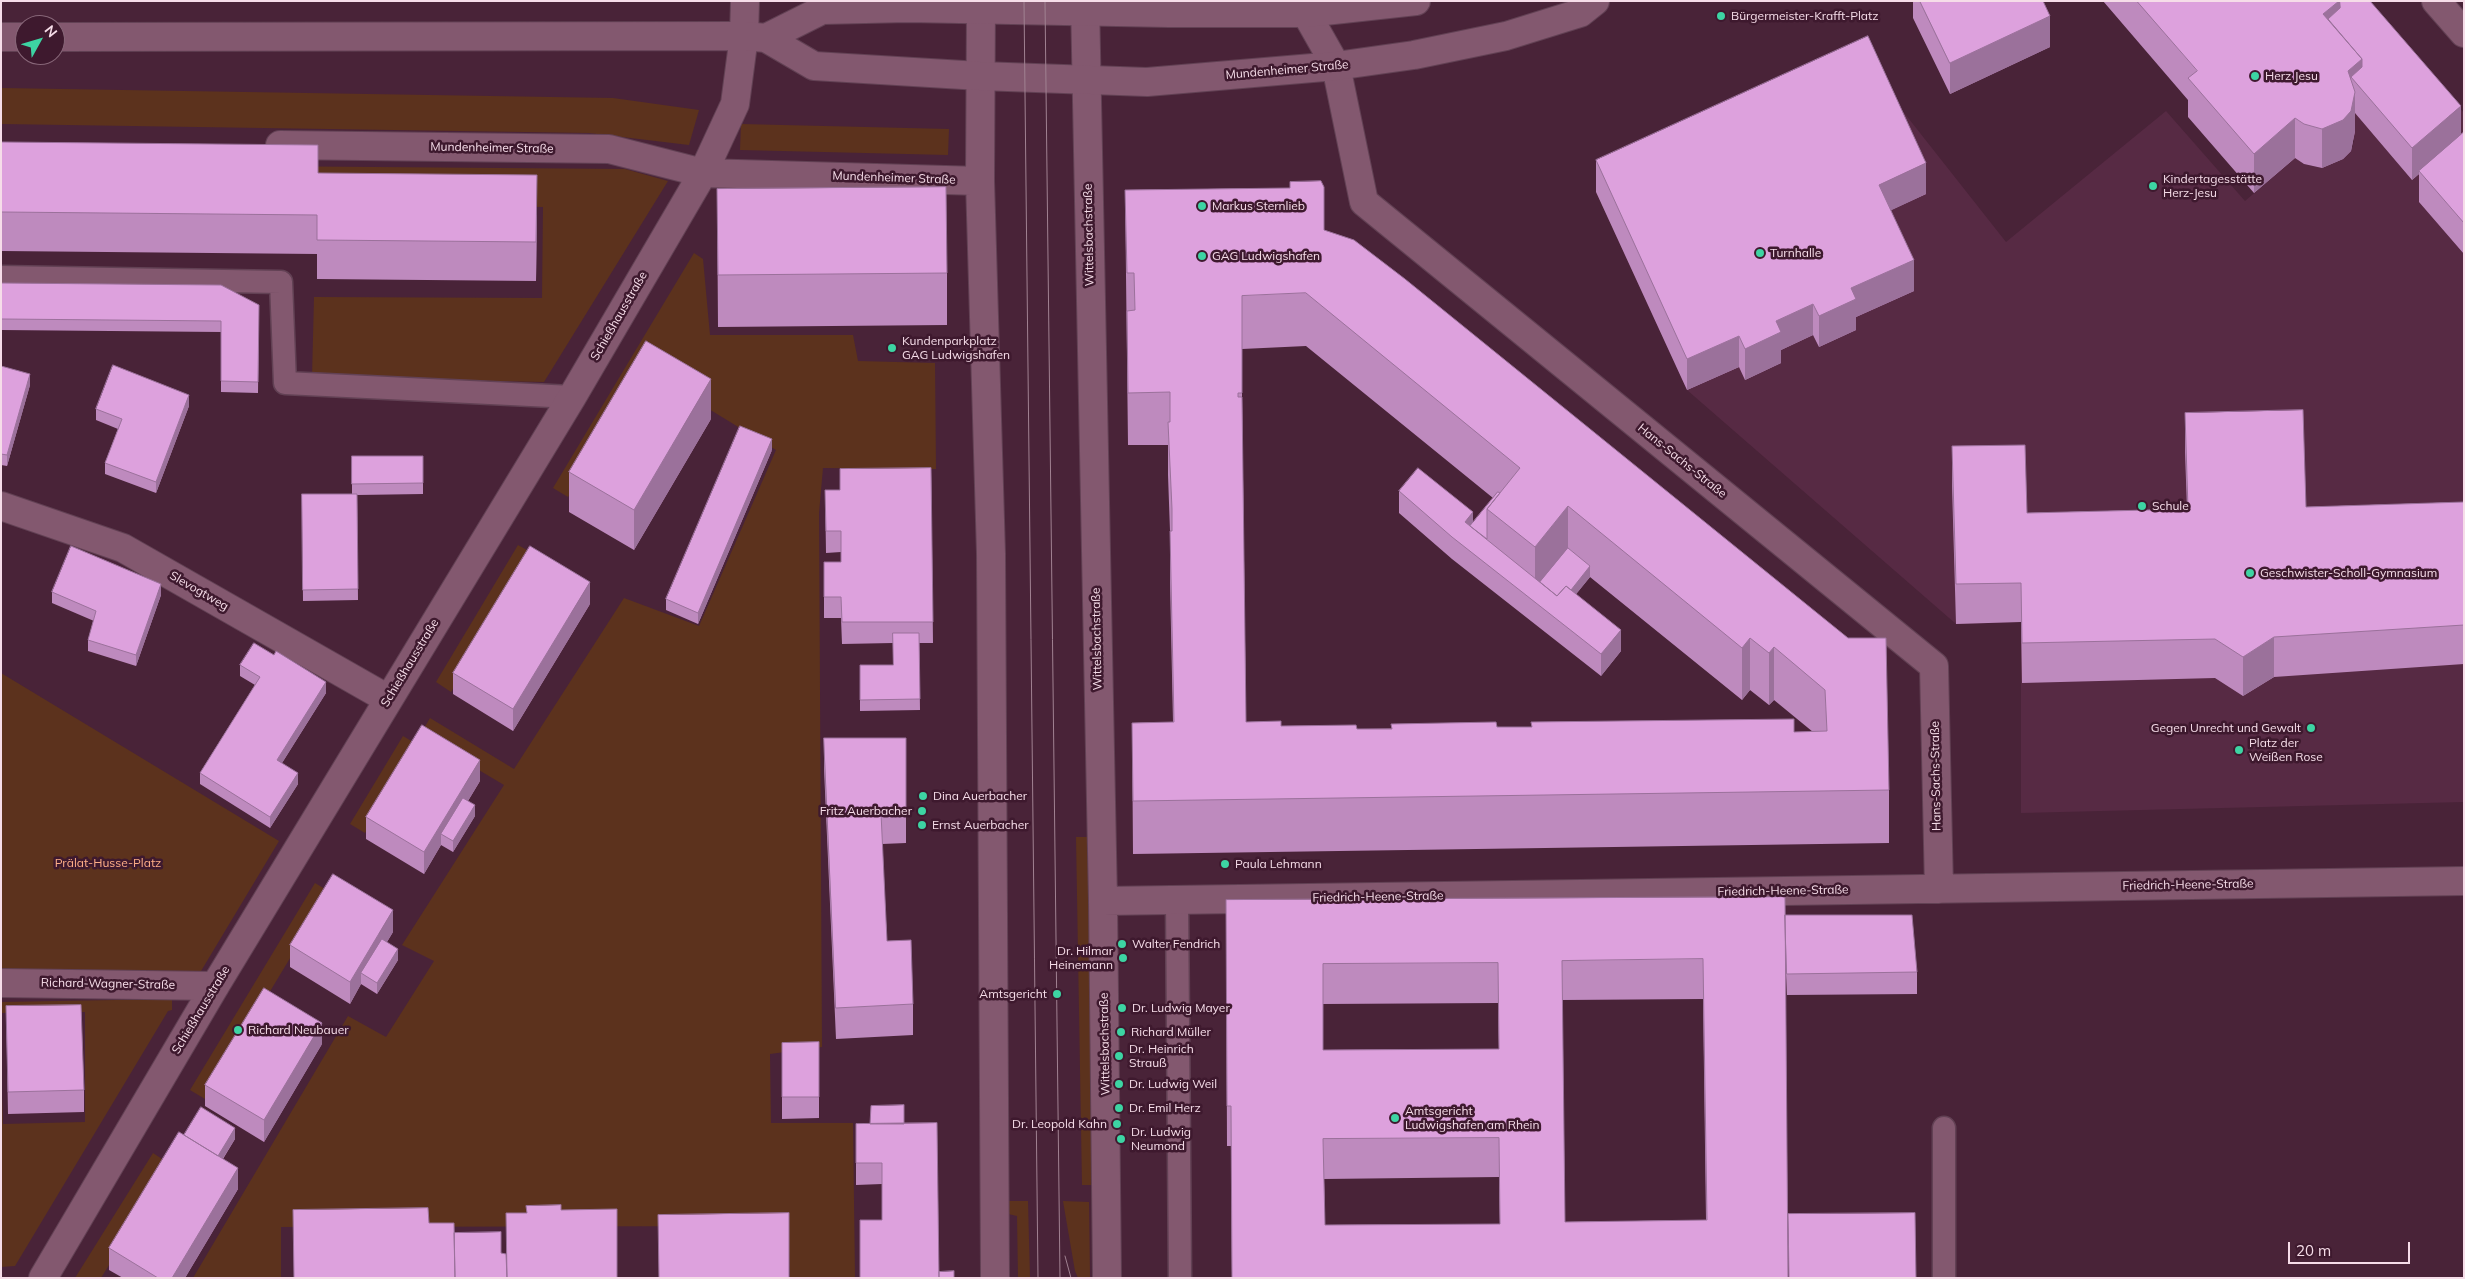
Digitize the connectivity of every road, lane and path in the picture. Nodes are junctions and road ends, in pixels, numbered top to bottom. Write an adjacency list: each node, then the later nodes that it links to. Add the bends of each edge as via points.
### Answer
1 (745, 1): 9 (street)
2 (1416, 1): 7 (street)
3 (1595, 1): 13 (street, Mundenheimer Straße, via 1580,13 1506,36 1414,55)
4 (2436, 1): 8 (street)
5 (981, 5): 6 (street); 9 (street, via 822,10); 14 (street)
6 (1085, 6): 7 (street, via 1169,14); 15 (street, Wittelsbachstraße)
7 (1305, 7): 13 (street)
8 (2464, 33)
9 (755, 37): 12 (street); 14 (street, Mundenheimer Straße, via 814,66); 17 (street, Schießhausstraße, via 735,104)
10 (1, 38): 11 (street)
11 (15, 38)
12 (65, 38)
13 (1336, 66): 15 (street, Mundenheimer Straße, via 1147,82); 24 (street, Hans-Sachs-Straße, via 1364,202 1934,666)
14 (980, 76): 15 (street, Mundenheimer Straße); 18 (street)
15 (1087, 80): 26 (street, Wittelsbachstraße)
16 (250, 145): 17 (street, Mundenheimer Straße, via 609,149)
17 (703, 173): 18 (street, Mundenheimer Straße); 20 (street, Schießhausstraße)
18 (980, 181): 31 (street, via 991,554)
19 (1, 277): 20 (lane, via 281,282 285,383)
20 (572, 397): 22 (street, Schießhausstraße)
21 (1, 506): 22 (street, Slevogtweg, via 123,548)
22 (388, 698): 28 (street, Schießhausstraße)
23 (2464, 881): 24 (street, Friedrich-Heene-Straße)
24 (1939, 889): 25 (street, Friedrich-Heene-Straße)
25 (1177, 900): 26 (street, Friedrich-Heene-Straße); 33 (lane)
26 (1103, 901): 32 (street, Wittelsbachstraße)
27 (1, 983): 28 (street, Richard-Wagner-Straße)
28 (215, 986): 30 (street, Schießhausstraße)
29 (1944, 1128): 34 (lane)
30 (43, 1278)
31 (996, 1278)
32 (1107, 1278)
33 (1180, 1278)
34 (1944, 1278)

